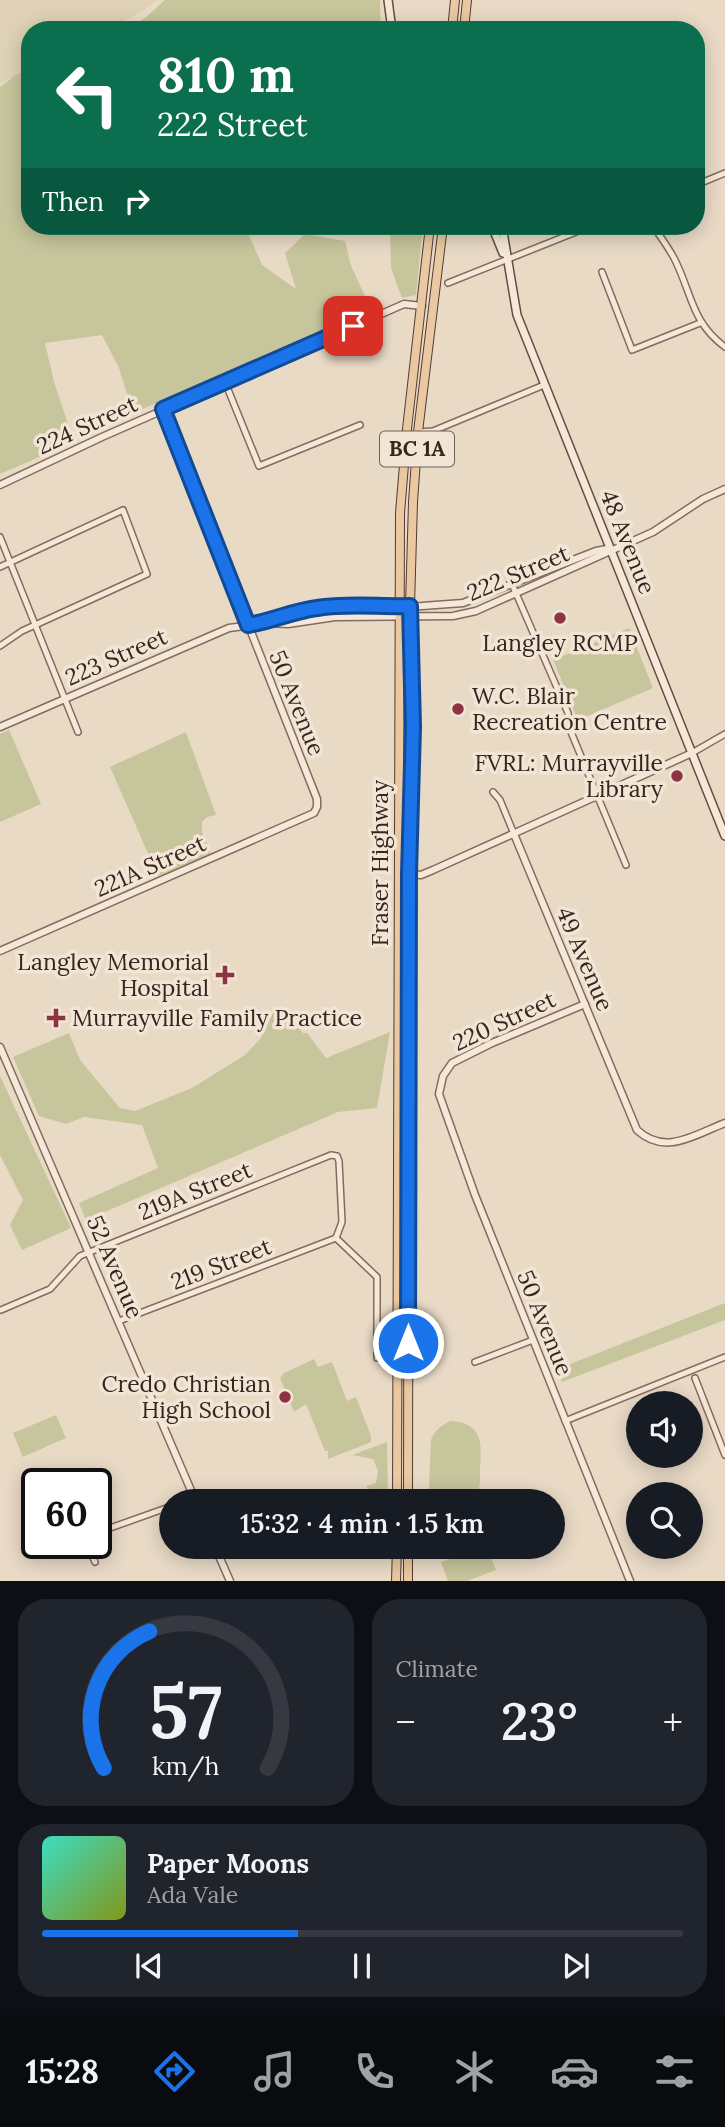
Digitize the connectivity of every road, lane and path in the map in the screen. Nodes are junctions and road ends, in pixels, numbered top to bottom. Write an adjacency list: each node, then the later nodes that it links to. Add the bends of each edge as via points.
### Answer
1 (388, 0): 4 (main road)
2 (455, 0): 5 (main road)
3 (467, 0): 6 (main road)
4 (391, 21)
5 (453, 21)
6 (465, 21)
7 (725, 173): 8 (street)
8 (705, 181)
9 (429, 235): 18 (main road, Fraser Highway / BC 1A)
10 (442, 235): 25 (main road, Fraser Highway / BC 1A)
11 (496, 235): 15 (main road, 48 Avenue)
12 (503, 235): 15 (main road, 48 Avenue)
13 (569, 235): 15 (street)
14 (659, 235): 19 (street, via 674,258)
15 (506, 260): 17 (street); 22 (main road, 48 Avenue, via 514,308)
16 (602, 272): 19 (street, via 632,350)
17 (448, 283)
18 (422, 306): 21 (street, 224 Street, via 404,304); 34 (main road, Fraser Highway / BC 1A, via 402,484)
19 (700, 323): 20 (street)
20 (725, 347)
21 (225, 382): 23 (street, 224 Street); 24 (street, via 259,466)
22 (544, 385): 25 (street, via 433,431); 29 (main road, 48 Avenue)
23 (163, 409): 26 (street, 224 Street); 40 (street, 50 Avenue)
24 (360, 425)
25 (418, 432): 35 (main road, Fraser Highway / BC 1A)
26 (0, 485)
27 (725, 488): 29 (street, 222 Street, via 653,532)
28 (0, 537): 30 (street)
29 (610, 549): 32 (street, 222 Street); 33 (street, 222 Street); 46 (main road, 48 Avenue)
30 (10, 562): 31 (street); 39 (street); 39 (street, via 123,510 147,574)
31 (0, 567)
32 (512, 584): 33 (street); 35 (street, 222 Street, via 463,603)
33 (516, 594): 37 (street, 222 Street, via 465,614); 48 (street)
34 (400, 606): 35 (street, 222 Street); 36 (main road, Fraser Highway / BC 1A); 38 (street, 222 Street, via 317,608)
35 (410, 606): 37 (main road, Fraser Highway / BC 1A)
36 (400, 617): 37 (street, 222 Street); 38 (street, 222 Street); 71 (main road, Fraser Highway / BC 1A)
37 (411, 617): 53 (main road, Fraser Highway / BC 1A)
38 (268, 622): 40 (street, 222 Street)
39 (36, 625): 41 (street); 42 (street)
40 (248, 625): 42 (street, 223 Street, via 214,632); 49 (street, 50 Avenue, via 317,799)
41 (0, 646)
42 (65, 699): 43 (street, 223 Street); 44 (street)
43 (0, 727)
44 (78, 732)
45 (725, 734): 46 (street)
46 (692, 753): 48 (street); 51 (main road, 48 Avenue)
47 (493, 792): 50 (street, 49 Avenue)
48 (598, 796): 50 (street); 52 (street)
49 (314, 813): 54 (street, 221A Street)
50 (514, 834): 53 (street, via 424,874); 55 (street, 49 Avenue)
51 (725, 836)
52 (626, 865)
53 (409, 874): 72 (main road, Fraser Highway / BC 1A)
54 (0, 951)
55 (585, 1004): 57 (street, 220 Street, via 452,1063); 58 (street, 49 Avenue, via 631,1117 647,1139 676,1143)
56 (0, 1046): 60 (street, 52 Avenue)
57 (443, 1076): 63 (street, 50 Avenue, via 439,1094 446,1119)
58 (725, 1123)
59 (336, 1238): 60 (street, 219A Street, via 342,1222 340,1173 337,1156 331,1155); 62 (street, 219 Street); 65 (street, via 377,1277)
60 (89, 1252): 61 (street, 219A Street, via 75,1260 50,1289); 62 (street, 52 Avenue)
61 (1, 1310)
62 (119, 1321): 70 (street, 52 Avenue)
63 (533, 1340): 66 (street); 68 (street, 50 Avenue)
64 (725, 1357): 68 (street)
65 (377, 1358)
66 (475, 1362)
67 (695, 1378): 69 (street)
68 (565, 1421): 83 (street, 50 Avenue)
69 (725, 1455)
70 (191, 1489)
71 (397, 1489)
72 (408, 1489)
73 (159, 1511): 74 (street)
74 (112, 1527)
75 (94, 1559): 79 (street)
76 (220, 1559): 80 (street)
77 (397, 1559): 81 (main road)
78 (408, 1559): 82 (main road)
79 (95, 1562)
80 (230, 1581)
81 (396, 1581)
82 (408, 1581)
83 (630, 1581)

